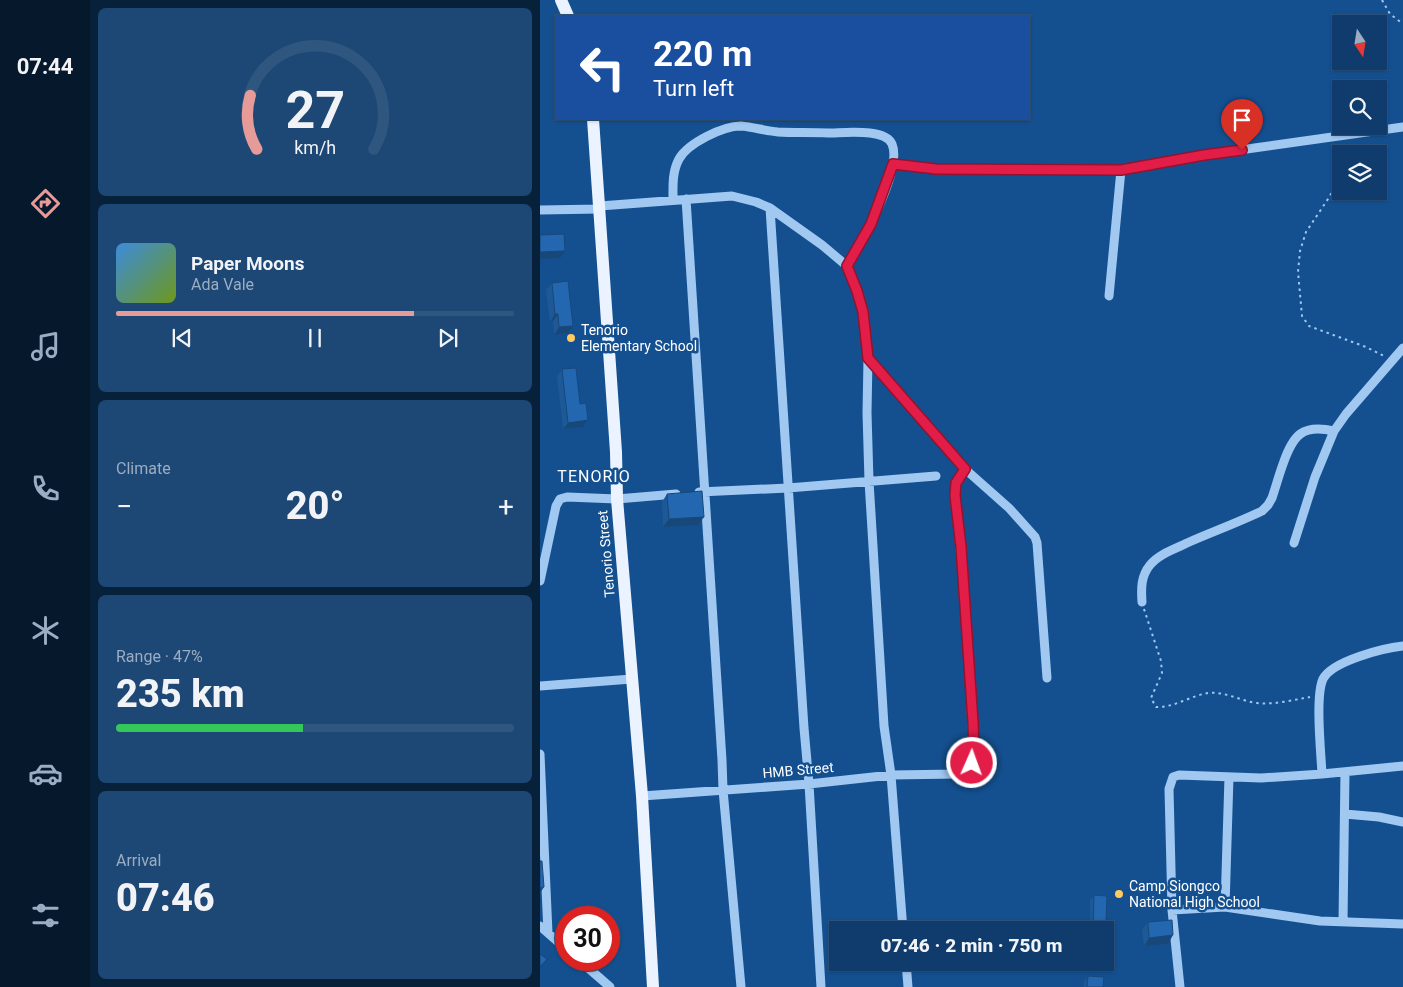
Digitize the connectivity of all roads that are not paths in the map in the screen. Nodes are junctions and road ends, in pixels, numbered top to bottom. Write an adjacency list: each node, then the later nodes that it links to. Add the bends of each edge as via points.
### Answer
1 (561, 0): 2 (main road)
2 (568, 15)
3 (593, 120): 9 (main road, Tenorio Street)
4 (1403, 127): 6 (street)
5 (893, 164): 6 (street, via 936,169); 8 (street, via 892,146 889,140 878,134 778,132 730,127 705,138 680,158 674,177); 12 (street, via 871,224)
6 (1121, 170): 13 (street)
7 (686, 199): 8 (street); 10 (street, via 732,196); 21 (street)
8 (673, 200): 9 (street)
9 (600, 207): 11 (street); 22 (main road, Tenorio Street)
10 (770, 208): 12 (street, via 822,244); 20 (street)
11 (540, 210)
12 (847, 266): 15 (street, via 863,312)
13 (1109, 296)
14 (1403, 348): 16 (street)
15 (868, 358): 17 (street); 19 (street)
16 (1334, 431): 23 (street); 25 (street, via 1313,428 1295,438 1289,446 1272,498 1262,510 1175,548 1150,565 1141,589)
17 (965, 469): 27 (street, via 1009,508 1035,537); 34 (street, HMB Street, via 956,483 955,495 974,757 970,767 957,774)
18 (936, 476): 19 (street)
19 (869, 481): 20 (street); 34 (street, via 884,726)
20 (788, 488): 21 (street); 36 (street)
21 (705, 492): 22 (street); 37 (street)
22 (617, 499): 24 (street, via 567,497 560,500); 28 (main road, Tenorio Street)
23 (1294, 543)
24 (540, 581)
25 (1142, 602)
26 (1403, 646): 33 (street, via 1366,653 1323,678 1319,714)
27 (1047, 678)
28 (632, 679): 29 (street); 38 (main road, Tenorio Street)
29 (540, 686)
30 (540, 754): 47 (street)
31 (1403, 766): 32 (street)
32 (1345, 772): 33 (street); 39 (street)
33 (1322, 774): 35 (street)
34 (891, 775): 36 (street, HMB Street); 43 (street)
35 (1229, 777): 41 (street); 42 (street, via 1180,775 1171,779)
36 (809, 784): 37 (street, HMB Street); 54 (street)
37 (723, 790): 38 (street, HMB Street); 53 (street)
38 (642, 796): 52 (main road, Tenorio Street)
39 (1344, 814): 40 (street); 44 (street)
40 (1403, 822)
41 (1225, 908): 42 (street); 44 (street)
42 (1172, 910): 56 (street)
43 (902, 921)
44 (1343, 922): 45 (street)
45 (1403, 924)
46 (540, 926): 47 (street)
47 (548, 933): 48 (street)
48 (555, 939)
49 (592, 971): 51 (street)
50 (907, 971): 55 (street)
51 (610, 987)
52 (653, 987)
53 (742, 987)
54 (821, 987)
55 (908, 987)
56 (1180, 987)

